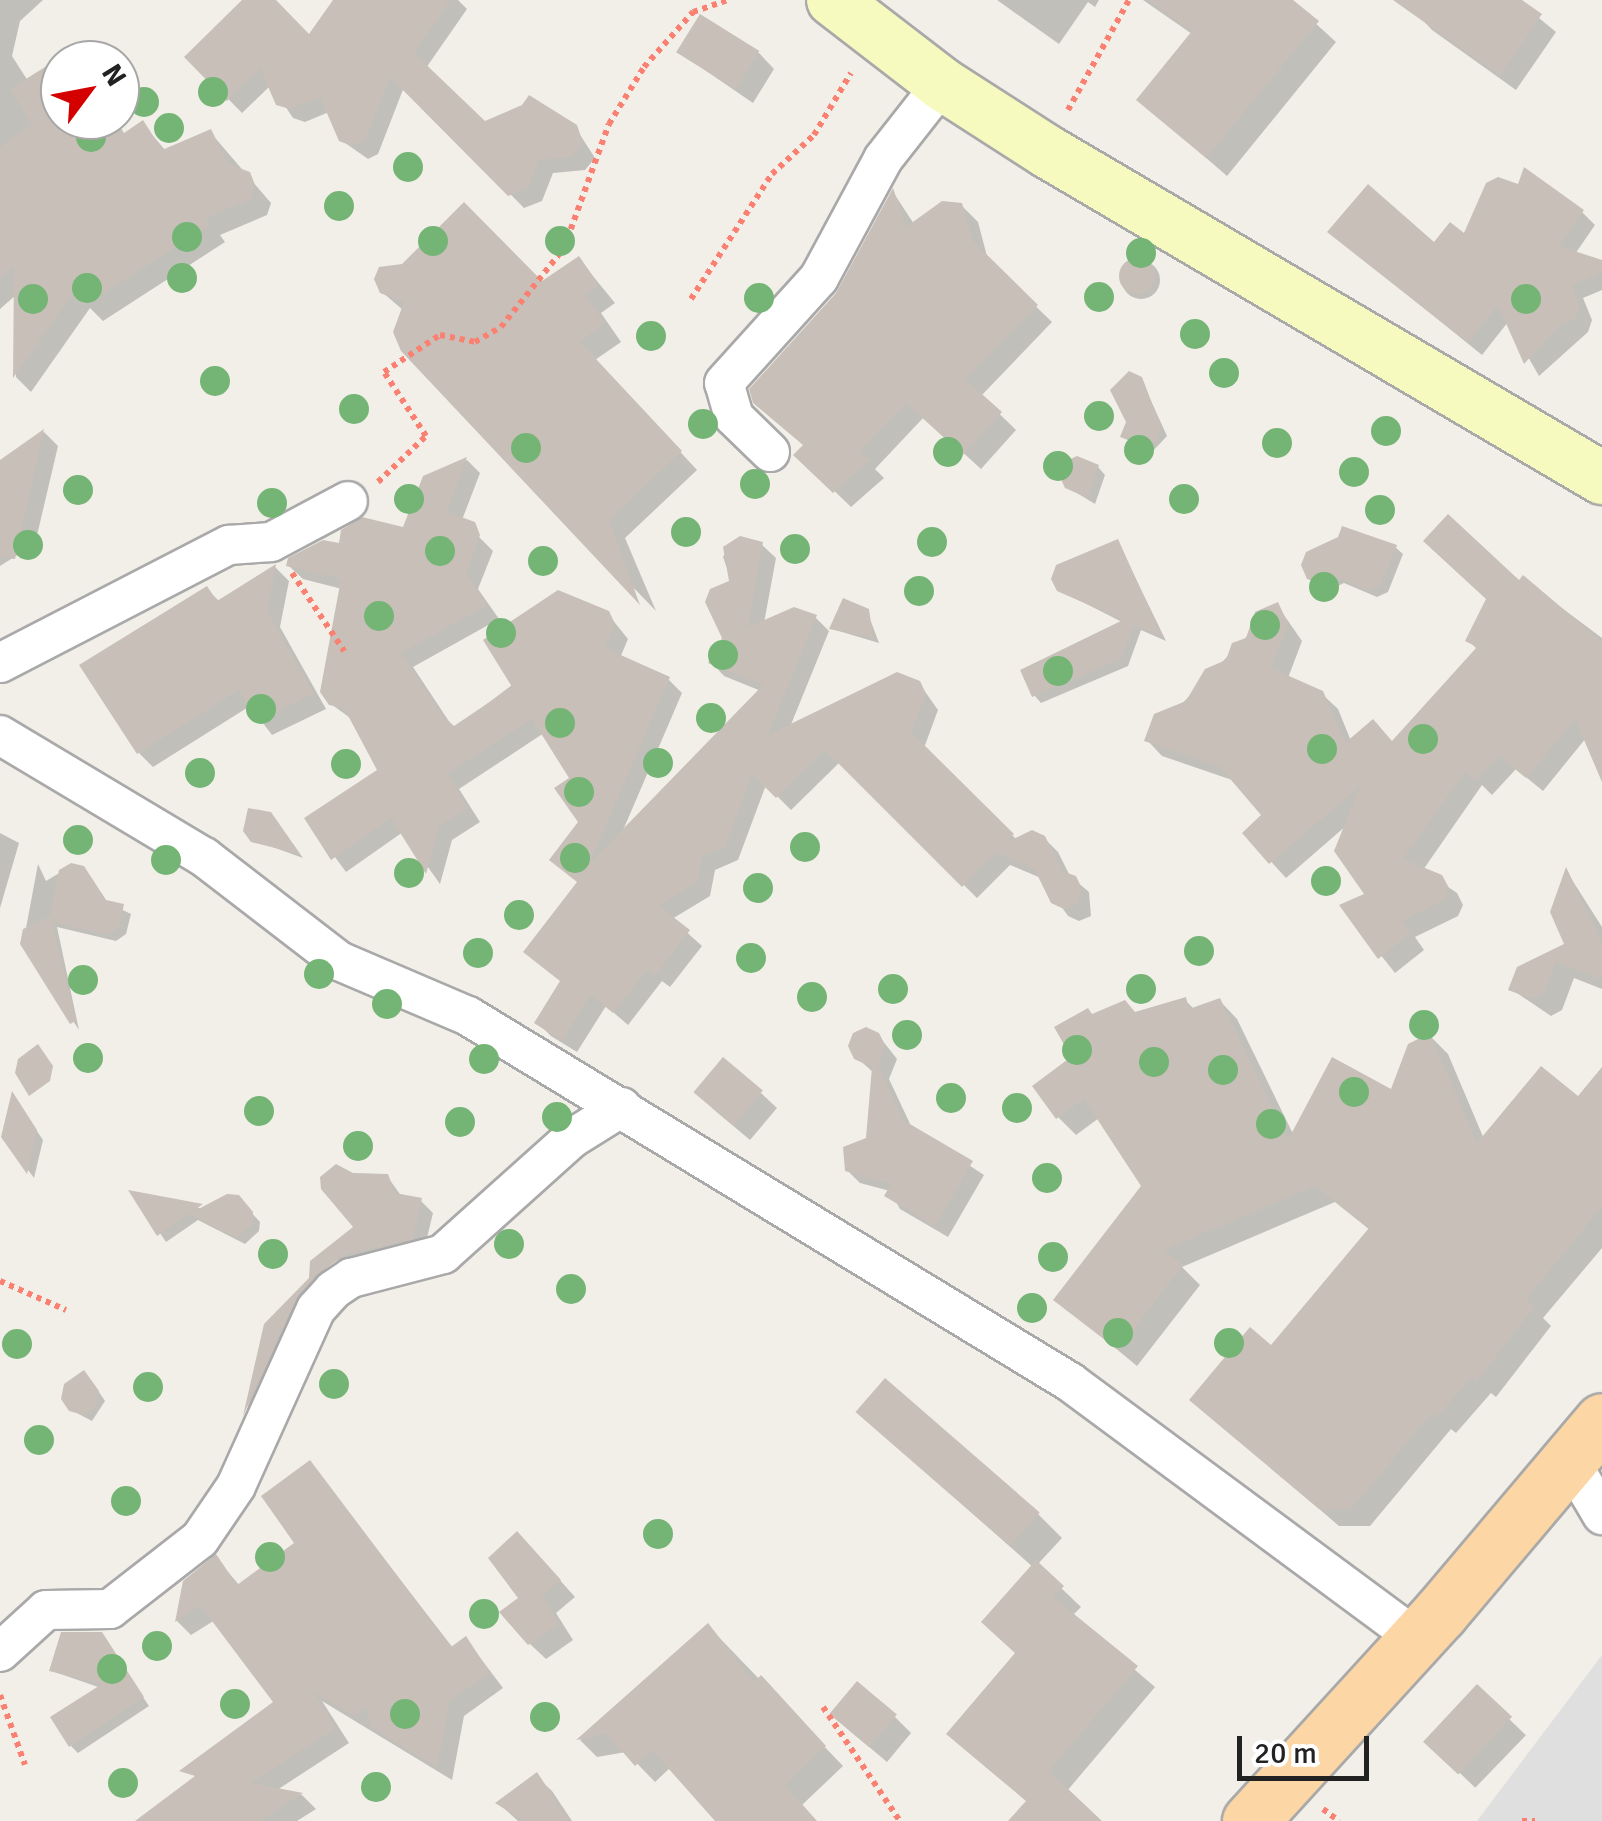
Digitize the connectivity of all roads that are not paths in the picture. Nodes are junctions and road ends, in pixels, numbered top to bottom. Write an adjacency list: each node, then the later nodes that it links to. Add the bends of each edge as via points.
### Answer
1 (833, 0): 2 (street)
2 (942, 84): 3 (street, via 884,159 819,278 724,383 734,417); 4 (street)
3 (770, 452)
4 (1602, 478)
5 (348, 501): 6 (street, via 272,542 230,545)
6 (0, 663)
7 (0, 735): 8 (street, via 204,856 339,961 468,1016)
8 (622, 1107): 11 (street, via 1070,1382); 12 (street, via 571,1139 443,1254 351,1278 333,1290 316,1309 236,1486 200,1539 110,1608 46,1610)
9 (1586, 1441): 10 (street); 11 (main road)
10 (1602, 1515)
11 (1417, 1639): 13 (main road)
12 (0, 1652)
13 (1250, 1821)

